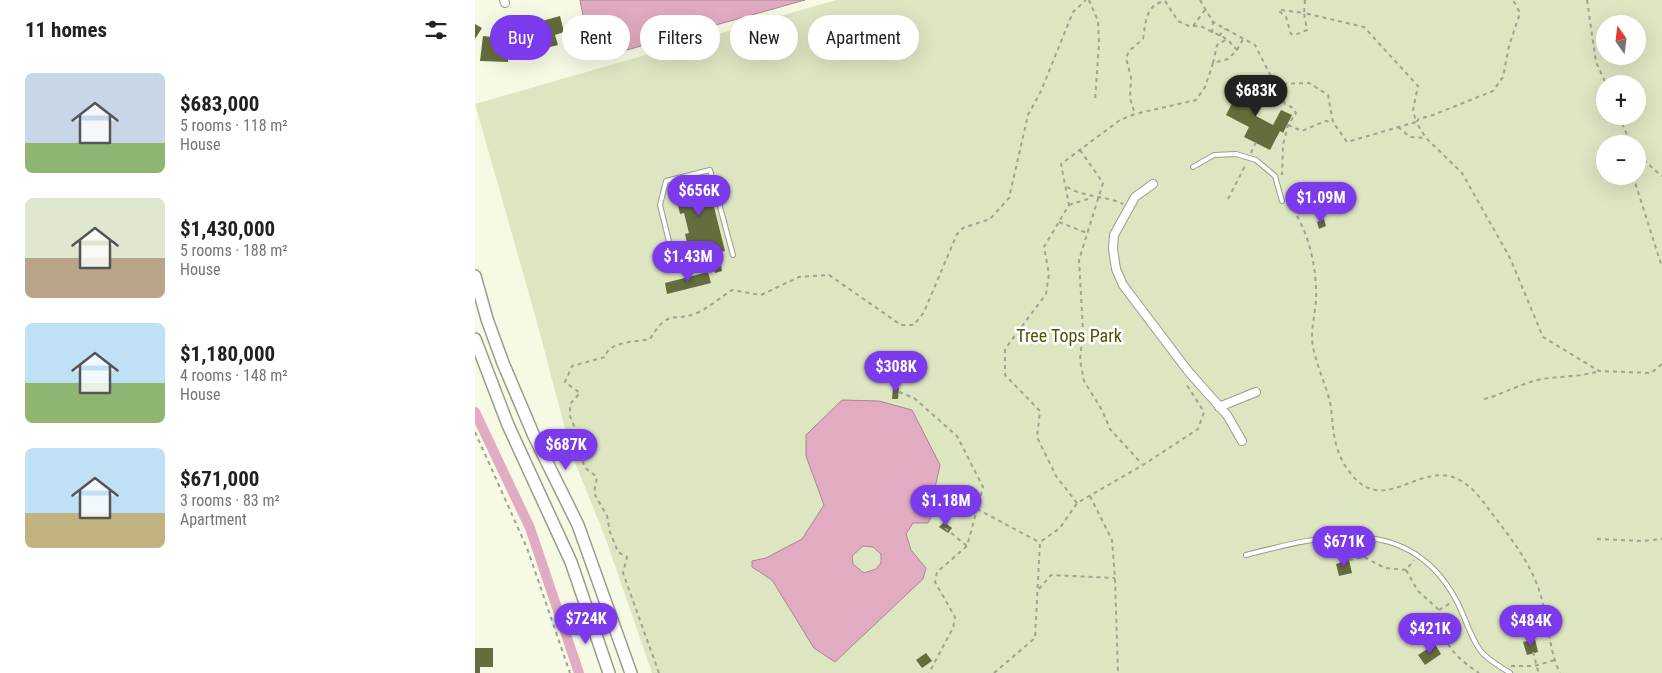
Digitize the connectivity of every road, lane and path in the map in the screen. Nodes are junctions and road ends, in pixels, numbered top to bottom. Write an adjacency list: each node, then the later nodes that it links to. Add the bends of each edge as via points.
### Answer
1 (1087, 0): 19 (path, via 1098,21); 85 (path, via 1073,12 1028,115 1009,198 990,219 963,228 957,234 924,312 913,325 901,325 829,275 799,277 761,295 732,290 698,313 671,317 660,324 650,339 614,345 605,357 571,366 565,382 580,393 569,404 584,467 597,477 594,493 607,516 618,552 627,557 623,573)
2 (1200, 0): 6 (path)
3 (1305, 0): 7 (path)
4 (1513, 0): 22 (path, via 1519,13 1503,77 1493,91)
5 (1587, 0): 17 (path, via 1597,62)
6 (1205, 10): 8 (path); 9 (path)
7 (1304, 14): 7 (path, via 1281,10 1279,11 1286,18 1291,34 1295,35 1307,30); 22 (path, via 1363,27 1418,86 1413,110)
8 (1213, 22): 10 (path); 11 (path)
9 (1193, 26): 11 (path); 20 (path, via 1178,21 1165,1 1146,14 1143,40 1129,51 1126,58)
10 (1225, 29): 12 (path); 13 (path)
11 (1212, 33): 12 (path)
12 (1218, 36): 14 (path)
13 (1243, 38): 15 (path); 18 (path, via 1255,45)
14 (1227, 39): 15 (path); 16 (path, via 1217,45)
15 (1237, 50): 16 (path, via 1229,59)
16 (1213, 63): 20 (path, via 1205,87 1196,100)
17 (1602, 75)
18 (1275, 84): 21 (path, via 1309,83 1328,95); 23 (path, via 1285,104 1296,113)
19 (1095, 102)
20 (1135, 114): 27 (path, via 1120,120)
21 (1333, 122): 23 (path, via 1302,131); 24 (path, via 1347,142)
22 (1416, 122): 24 (path); 25 (path)
23 (1288, 125): 31 (path, via 1283,145)
24 (1398, 127): 25 (path, via 1410,137)
25 (1427, 138): 51 (path, via 1463,173 1510,258 1543,337)
26 (1256, 142): 28 (path)
27 (1080, 150): 35 (path, via 1061,164); 36 (path, via 1103,183)
28 (1249, 158): 30 (lane, via 1236,154 1214,155); 38 (path); 39 (lane, via 1275,176)
29 (1646, 163): 32 (path)
30 (1193, 166)
31 (1282, 175)
32 (1662, 176)
33 (1153, 184): 41 (street, via 1135,197)
34 (1636, 185): 46 (path)
35 (1067, 187): 37 (path); 40 (path)
36 (1098, 197): 37 (path); 41 (path); 44 (path)
37 (1093, 198): 40 (path)
38 (1227, 199)
39 (1282, 201)
40 (1069, 205): 43 (path)
41 (1129, 207): 56 (street, via 1114,235 1116,269 1123,285)
42 (1297, 216): 79 (path, via 1305,232 1316,280 1312,339 1331,408 1333,439 1343,462 1355,480 1371,491 1380,492 1431,477 1446,477 1467,484 1505,529 1531,570 1542,599)
43 (1059, 222): 44 (path); 61 (path, via 1044,247 1049,274 1046,294 1005,350 1005,375 1041,411 1037,437 1056,476)
44 (1087, 233): 59 (path, via 1079,260 1083,330 1080,360 1085,381 1109,429)
45 (733, 255): 47 (lane, via 710,170 666,181 660,205)
46 (1662, 267)
47 (675, 270)
48 (475, 276): 84 (main road, via 503,363 578,526)
49 (475, 339): 83 (main road, via 508,425 571,562)
50 (1662, 364): 51 (path, via 1651,373)
51 (1599, 370): 54 (path, via 1526,384)
52 (899, 392): 62 (path, via 914,398 957,436 983,487)
53 (1256, 392): 56 (street)
54 (1484, 399)
55 (1199, 400): 59 (path, via 1204,412 1198,429)
56 (1219, 408): 58 (street, via 1235,426)
57 (475, 432): 82 (path, via 527,548)
58 (1242, 441)
59 (1143, 465): 60 (path)
60 (1090, 495): 61 (path); 74 (path, via 1112,540)
61 (1077, 503): 67 (path, via 1060,528)
62 (977, 509): 67 (path); 68 (path)
63 (945, 528): 68 (path)
64 (1662, 538): 66 (path, via 1643,541)
65 (1370, 539): 69 (lane, via 1334,536); 70 (lane, via 1393,544); 71 (path)
66 (1597, 539)
67 (1039, 542): 75 (path)
68 (967, 546): 86 (path, via 937,572 935,582 955,617 953,628)
69 (1245, 555)
70 (1417, 556): 73 (path); 76 (lane, via 1440,576)
71 (1364, 557): 72 (path); 73 (path, via 1385,568)
72 (1349, 560)
73 (1406, 570): 77 (path, via 1418,591)
74 (1115, 578): 75 (path, via 1051,575); 88 (path)
75 (1038, 589): 87 (path, via 1035,638)
76 (1456, 600): 77 (path); 81 (lane, via 1480,650)
77 (1439, 610): 89 (path, via 1449,647 1465,666)
78 (1533, 652): 80 (path)
79 (1555, 660): 80 (path); 92 (path)
80 (1537, 665): 81 (path, via 1510,666); 91 (path, via 1539,671)
81 (1505, 670): 90 (lane)
82 (570, 673)
83 (609, 673)
84 (631, 673)
85 (659, 673)
86 (929, 673)
87 (995, 673)
88 (1118, 673)
89 (1477, 673)
90 (1510, 673)
91 (1536, 673)
92 (1560, 673)

